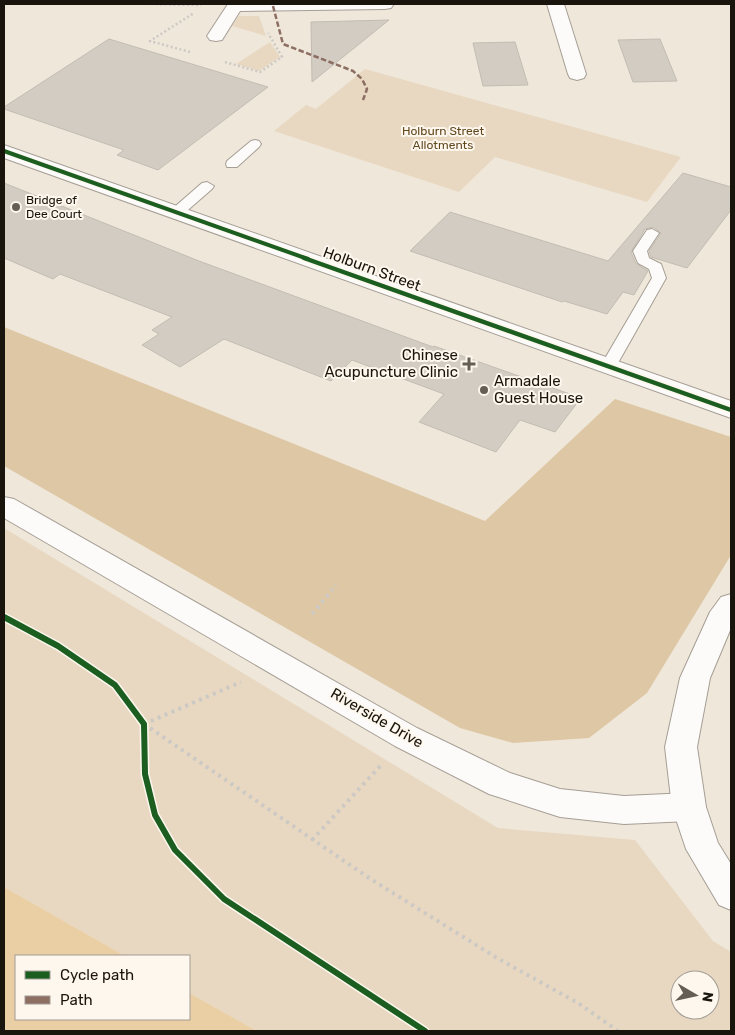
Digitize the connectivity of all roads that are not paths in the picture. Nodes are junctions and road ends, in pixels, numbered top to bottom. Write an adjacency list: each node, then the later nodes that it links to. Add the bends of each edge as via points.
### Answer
1 (385, 4): 3 (street, via 234,6)
2 (555, 4): 4 (street)
3 (216, 36)
4 (576, 74)
5 (255, 144): 7 (lane)
6 (4, 151): 9 (street, Holburn Street)
7 (232, 164)
8 (206, 186): 9 (lane)
9 (176, 213): 11 (street, Holburn Street)
10 (652, 234): 11 (lane, via 640,251 643,260 656,267 659,278)
11 (608, 366): 12 (street, Holburn Street)
12 (731, 410)
13 (4, 506): 15 (street, Riverside Drive, via 406,737 501,784 560,803 624,810)
14 (731, 605): 15 (street, via 720,620 695,678 681,747)
15 (689, 808): 16 (street, via 703,849)
16 (731, 894)

